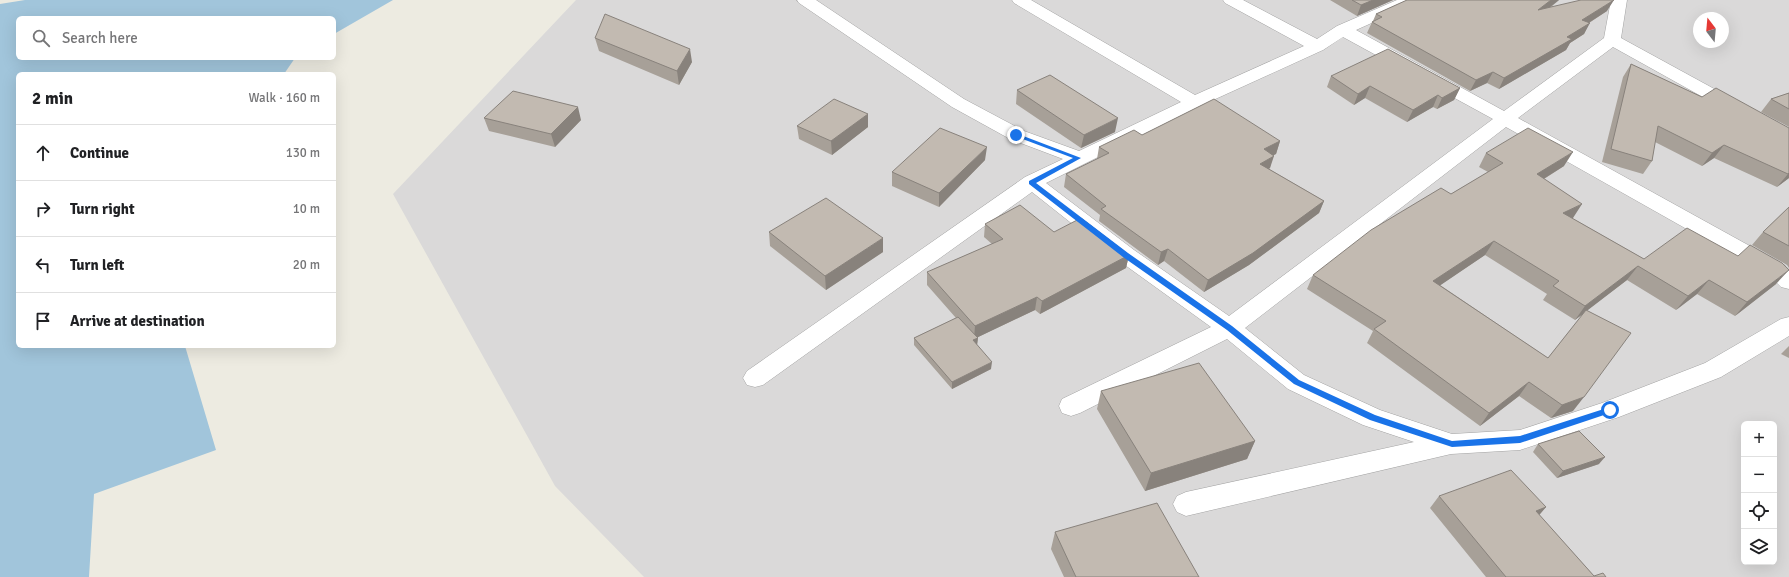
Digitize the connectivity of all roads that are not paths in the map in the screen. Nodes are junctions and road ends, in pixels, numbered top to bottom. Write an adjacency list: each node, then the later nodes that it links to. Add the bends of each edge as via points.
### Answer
1 (805, 0): 12 (street, via 958,103 1016,135)
2 (1020, 0): 9 (street)
3 (1231, 0): 8 (street)
4 (1410, 0): 6 (street)
5 (1619, 0): 7 (street)
6 (1343, 30): 8 (street); 11 (street)
7 (1612, 40): 10 (street); 11 (street)
8 (1317, 46): 9 (street)
9 (1194, 102): 12 (street)
10 (1748, 115)
11 (1506, 118): 14 (street, via 1778,271); 16 (street)
12 (1078, 158): 13 (street)
13 (1032, 182): 16 (street, via 1126,255); 17 (street)
14 (1789, 281)
15 (1789, 325): 19 (street, via 1713,370 1610,410 1520,440)
16 (1229, 328): 18 (street); 19 (street, via 1296,382 1372,418)
17 (755, 378)
18 (1071, 406)
19 (1452, 444): 20 (street)
20 (1186, 504)

